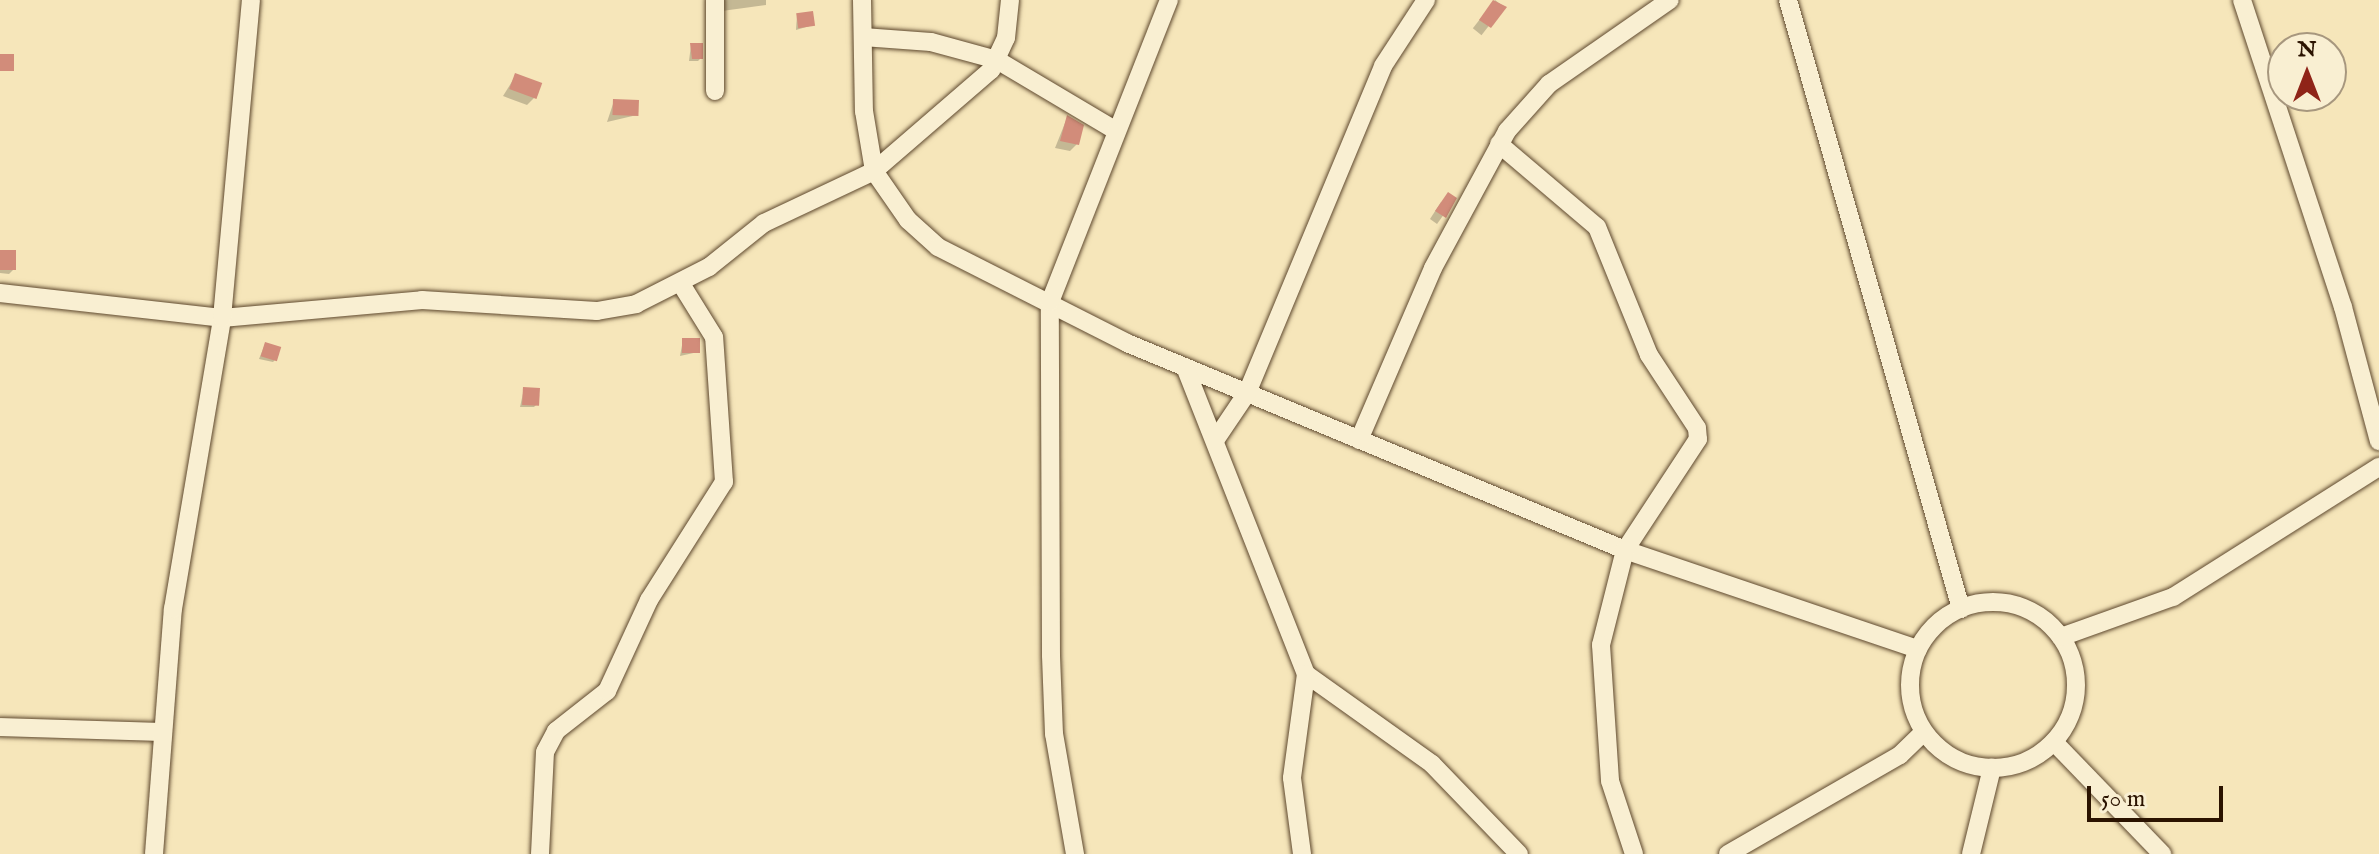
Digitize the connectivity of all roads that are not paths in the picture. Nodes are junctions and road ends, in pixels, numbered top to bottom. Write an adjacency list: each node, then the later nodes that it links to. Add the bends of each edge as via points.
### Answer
1 (251, 0): 19 (street)
2 (715, 0): 12 (street)
3 (862, 0): 10 (street)
4 (1010, 0): 11 (street)
5 (1169, 0): 13 (street)
6 (1426, 0): 21 (street, via 1383,66)
7 (1670, 0): 14 (street, via 1549,84)
8 (1788, 0): 27 (street)
9 (2242, 0): 24 (street, via 2335,279)
10 (863, 37): 11 (street, via 931,42); 15 (street)
11 (997, 60): 13 (street); 15 (street)
12 (715, 91)
13 (1115, 130): 18 (street)
14 (1499, 144): 23 (street, via 1433,268); 26 (street, via 1597,227 1649,355 1697,428 1698,439)
15 (874, 171): 16 (street, via 764,223); 18 (street, via 908,220 938,247)
16 (681, 284): 19 (street, via 597,311 422,300); 37 (street, via 714,337 724,482 649,600 607,691 556,731 545,752)
17 (0, 293): 19 (street)
18 (1050, 302): 20 (street); 38 (street, via 1051,671)
19 (222, 318): 32 (street, via 173,609)
20 (1185, 367): 21 (street); 22 (street)
21 (1247, 393): 22 (street); 23 (street)
22 (1216, 439): 30 (street)
23 (1359, 440): 26 (street)
24 (2379, 441)
25 (2379, 467): 28 (street, via 2173,597)
26 (1625, 550): 29 (street); 41 (street, via 1601,645 1599,689 1610,781)
27 (1961, 609): 28 (street, via 2016,606); 29 (street)
28 (2061, 637): 34 (street, via 2076,691)
29 (1918, 649): 33 (street, via 1910,691)
30 (1306, 674): 39 (street, via 1292,778); 40 (street, via 1432,764)
31 (0, 727): 32 (street)
32 (161, 732): 36 (street)
33 (1924, 732): 35 (street, via 1942,751); 42 (street, via 1900,755)
34 (2054, 742): 35 (street, via 2036,756); 44 (street)
35 (1992, 768): 43 (street)
36 (154, 854)
37 (540, 854)
38 (1075, 854)
39 (1302, 854)
40 (1519, 854)
41 (1634, 854)
42 (1728, 854)
43 (1971, 854)
44 (2162, 854)

